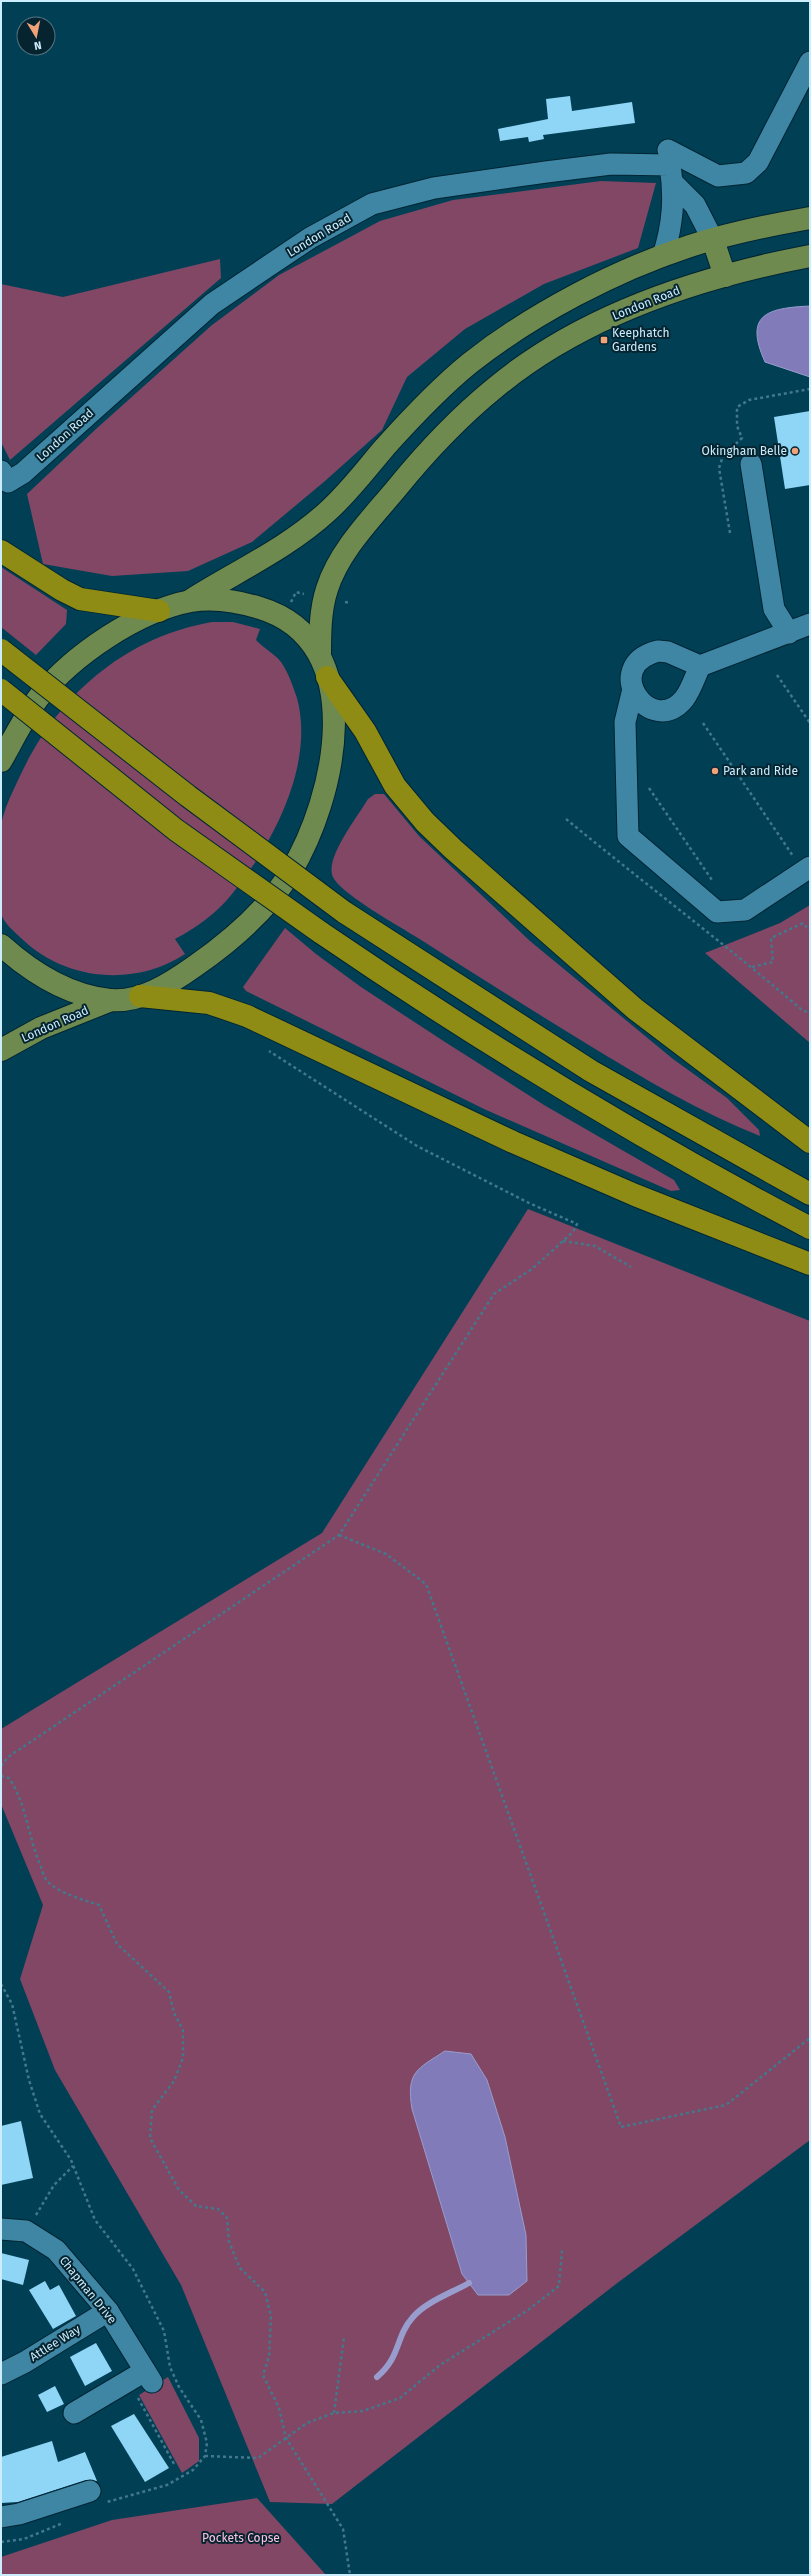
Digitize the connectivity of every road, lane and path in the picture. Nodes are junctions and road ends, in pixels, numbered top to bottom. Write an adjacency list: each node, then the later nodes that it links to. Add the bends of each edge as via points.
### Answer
1 (810, 62): 2 (street, via 758,162 746,173 718,176)
2 (668, 150)
3 (673, 183): 5 (street, via 695,205); 6 (street, London Road, via 672,226); 10 (street, London Road, via 670,165 611,164 434,188 372,204 310,238 212,304 23,473 8,482)
4 (810, 218): 5 (main road)
5 (713, 240): 6 (main road); 8 (main road)
6 (663, 256): 13 (main road, via 570,299 509,335 471,362 420,408 328,511 283,546)
7 (810, 256): 8 (main road, London Road)
8 (725, 276): 21 (main road, London Road, via 646,302 583,330 515,372 464,414 417,464 342,557 324,598)
9 (751, 464): 19 (street, via 774,609)
10 (1, 471)
11 (1, 551): 17 (highway, via 44,579 80,598)
12 (304, 594): 14 (path, via 296,592)
13 (188, 602): 17 (main road); 21 (main road, via 211,599 236,602 277,614 306,634)
14 (292, 602)
15 (345, 602): 16 (path)
16 (350, 603)
17 (159, 611): 29 (main road, via 134,622 95,646 51,684 26,718)
18 (810, 624): 19 (street)
19 (789, 633): 22 (street)
20 (1, 650): 43 (highway, bridge, via 188,796 344,912 591,1071)
21 (320, 656): 24 (main road)
22 (700, 666): 25 (street, via 668,652 649,653 634,667 631,676); 25 (street, via 684,698 668,709 649,708 640,702)
23 (777, 675): 28 (path)
24 (327, 677): 37 (main road, via 333,727 328,777 318,819 290,874 268,901 223,946 173,981); 42 (highway, via 364,731 395,786 425,822 453,849 635,1009)
25 (633, 689): 32 (street, via 625,722 628,836 717,912 745,910)
26 (1, 690): 44 (highway, bridge, via 176,830 320,932 514,1060 671,1153)
27 (703, 723): 32 (path)
28 (810, 723)
29 (1, 761)
30 (649, 788): 33 (path)
31 (566, 819): 36 (path, via 714,940)
32 (806, 869)
33 (717, 886)
34 (810, 931): 36 (path, via 802,923 771,938 772,962)
35 (1, 945): 38 (main road, via 24,965 48,980 79,992)
36 (752, 967): 39 (path, via 802,1010)
37 (140, 996): 38 (main road); 46 (highway, via 209,1003 247,1016 513,1142 635,1195)
38 (111, 1000): 41 (main road, London Road, via 41,1028)
39 (810, 1013)
40 (264, 1048): 45 (path, via 417,1146 576,1224 573,1232)
41 (1, 1050)
42 (810, 1142)
43 (810, 1194)
44 (810, 1228)
45 (563, 1241): 47 (path, via 595,1246); 48 (path, via 532,1269 494,1294)
46 (810, 1264)
47 (631, 1267)
48 (339, 1535): 49 (path, via 8,1757); 51 (path, via 386,1554 426,1584 621,2128 726,2105)
49 (1, 1766)
50 (1, 1776): 62 (path, via 9,1778 18,1790 33,1849 47,1880 74,1896 100,1905 117,1944 169,1992 183,2034 183,2058 174,2081 152,2110 150,2138 179,2190 196,2206 218,2209 227,2218 229,2242 234,2257 240,2268 265,2292 272,2316 269,2357 263,2375 279,2408)
51 (810, 2038)
52 (73, 2166): 54 (path, via 54,2185)
53 (1, 2229): 54 (street, Chapman Drive)
54 (26, 2231): 56 (street, Chapman Drive, via 56,2250)
55 (562, 2250): 61 (path, via 559,2286 528,2310 440,2365 400,2398 363,2411)
56 (108, 2311): 58 (street, Attlee Way); 59 (street, Chapman Drive)
57 (344, 2337): 61 (path)
58 (1, 2374)
59 (148, 2376): 60 (street); 64 (path, via 134,2391)
60 (74, 2413)
61 (334, 2413): 62 (path, via 307,2423)
62 (286, 2438): 63 (path, via 258,2458); 67 (path, via 343,2529)
63 (205, 2456)
64 (174, 2464)
65 (90, 2491): 66 (street, via 19,2514)
66 (1, 2517)
67 (350, 2575)

